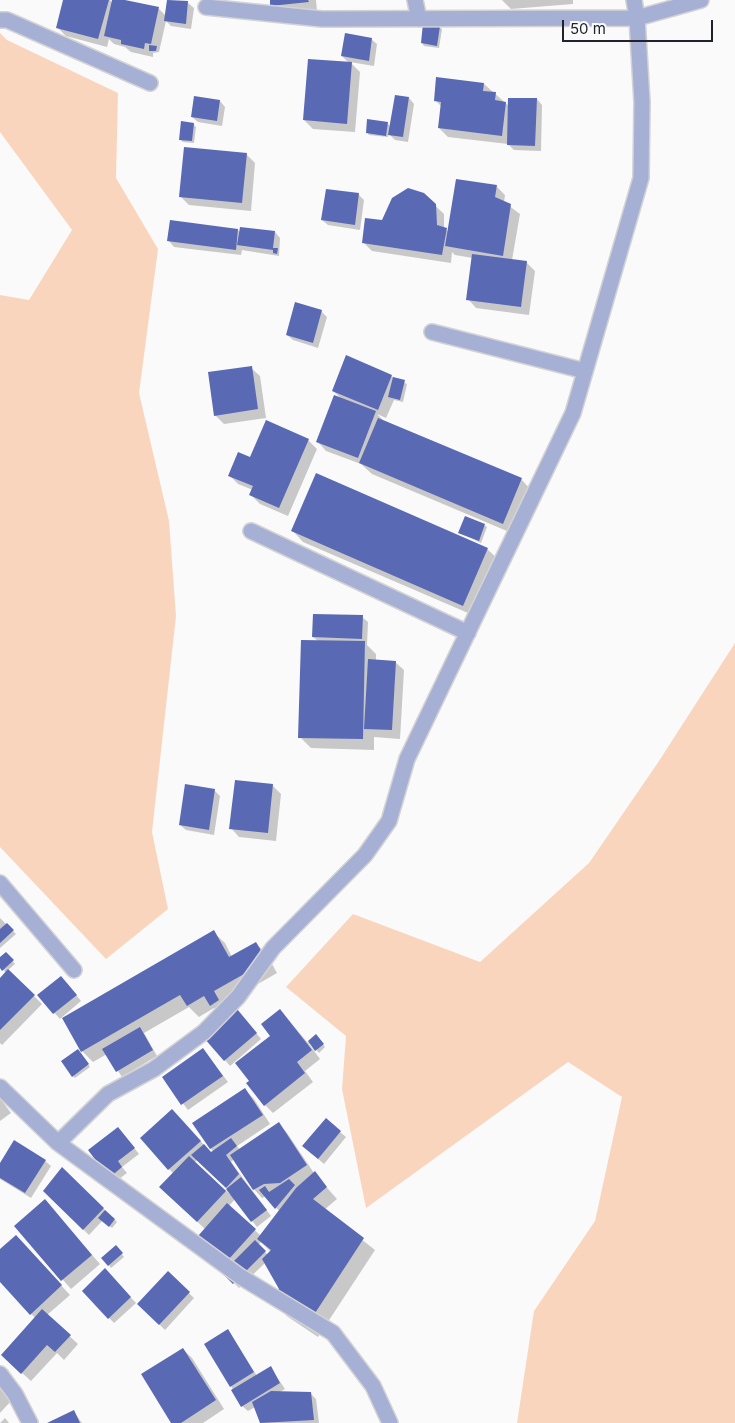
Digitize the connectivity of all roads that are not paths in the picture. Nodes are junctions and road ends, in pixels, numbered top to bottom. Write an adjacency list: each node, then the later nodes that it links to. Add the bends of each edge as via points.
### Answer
1 (415, 0): 5 (street)
2 (634, 0): 6 (street)
3 (701, 0): 6 (street)
4 (206, 7): 5 (street, via 322,19)
5 (419, 18): 6 (street)
6 (637, 18): 10 (street, via 642,102 641,178)
7 (0, 20): 8 (street, via 7,20)
8 (150, 83)
9 (432, 332): 10 (street)
10 (585, 371): 12 (street, via 573,413)
11 (251, 531): 12 (street)
12 (468, 633): 16 (street, via 407,759 389,821 365,854 273,948 238,997 204,1032 154,1069 108,1094)
13 (0, 883): 14 (street)
14 (74, 970)
15 (0, 1087): 16 (street)
16 (58, 1143): 19 (street, via 241,1277 333,1333 373,1386)
17 (0, 1374): 18 (street)
18 (30, 1423)
19 (390, 1423)

